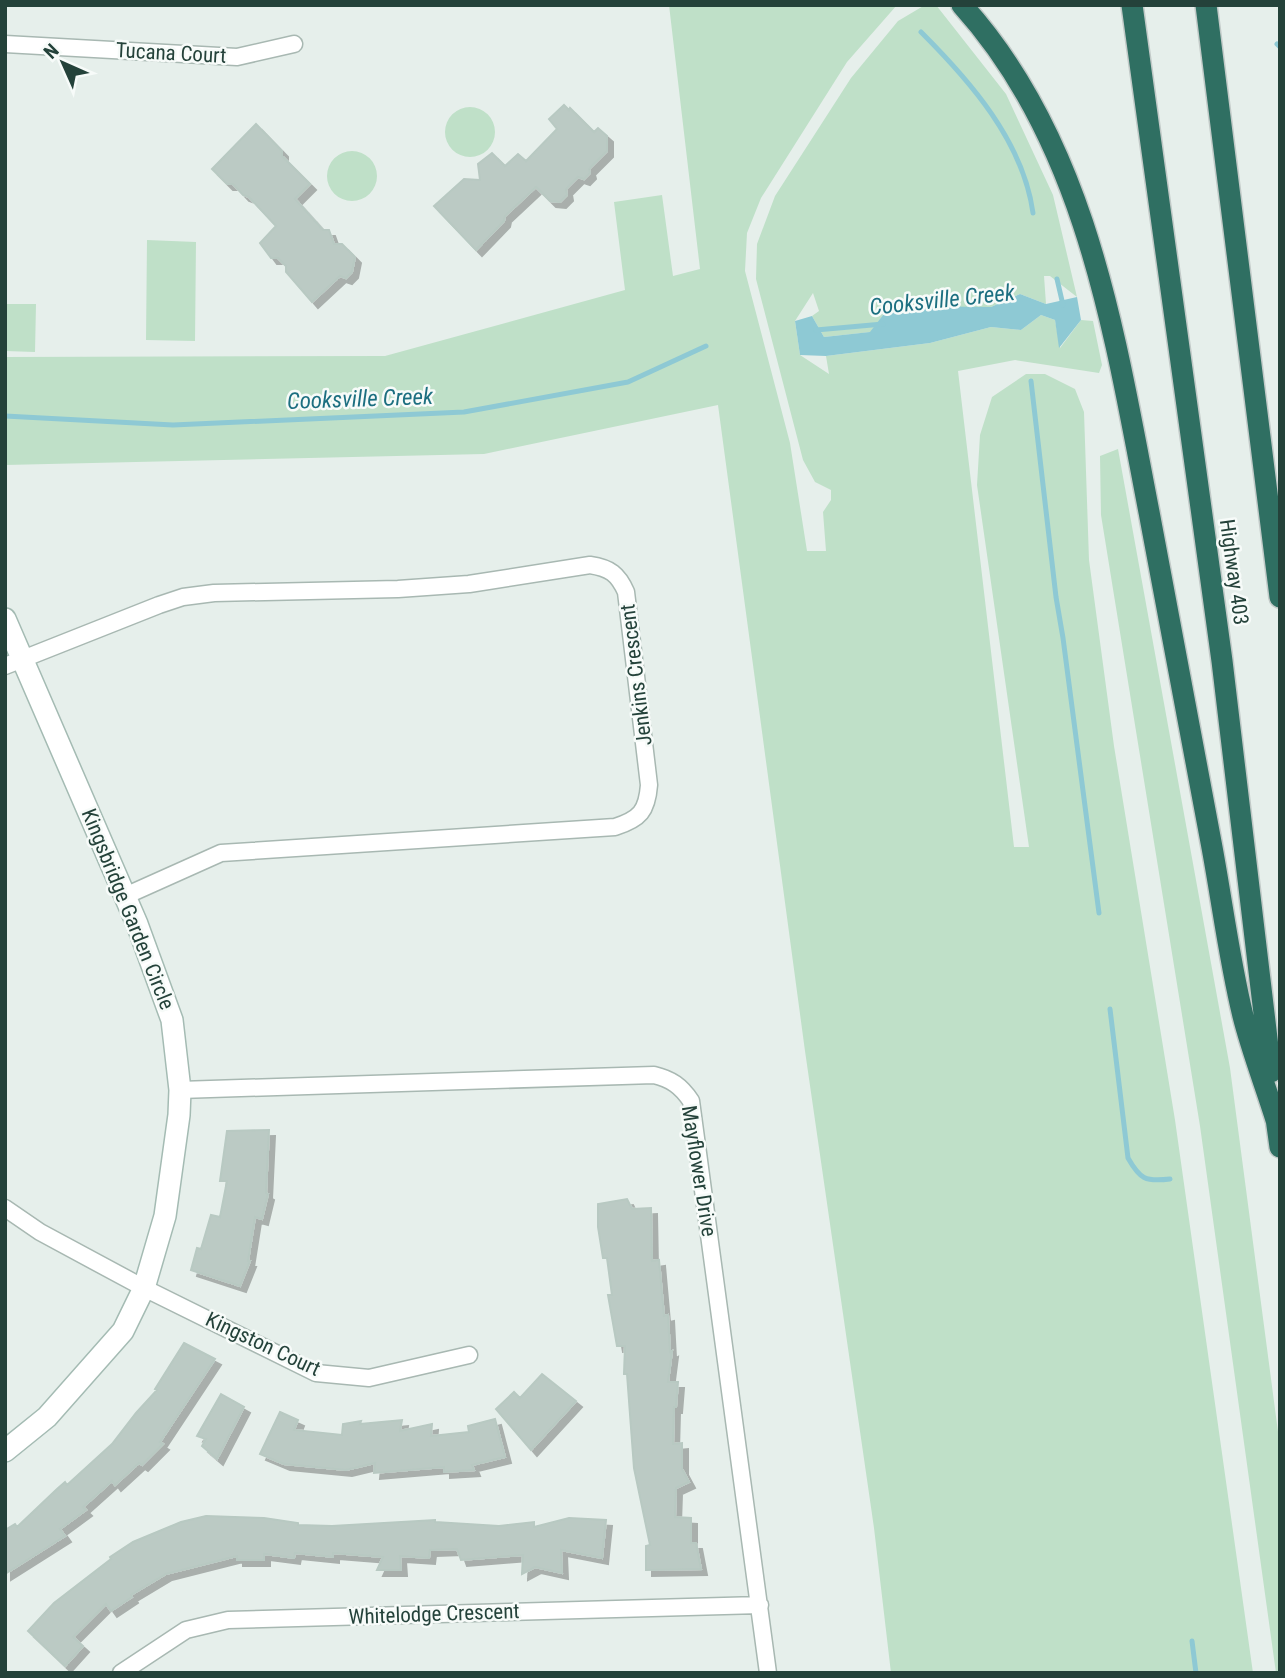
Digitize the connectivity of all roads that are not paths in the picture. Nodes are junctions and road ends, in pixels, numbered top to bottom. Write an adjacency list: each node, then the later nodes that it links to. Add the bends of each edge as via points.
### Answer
1 (961, 5): 11 (highway, via 1005,61 1038,118 1072,190 1103,293 1122,371 1243,1016)
2 (1132, 5): 11 (highway, Highway 403, via 1222,661)
3 (1206, 5): 6 (highway, Highway 403)
4 (5, 44): 5 (street, Tucana Court, via 237,57)
5 (294, 44)
6 (1280, 597)
7 (5, 620): 8 (street, Kingsbridge Garden Circle)
8 (15, 663): 9 (street, Kingsbridge Garden Circle); 9 (street, Jenkins Crescent, via 159,605 214,593 469,584 590,565 606,568 619,578 626,592 649,785 648,801 630,822 615,827 221,853)
9 (125, 896): 10 (street, Kingsbridge Garden Circle, via 172,1020)
10 (180, 1090): 14 (street, Kingsbridge Garden Circle, via 165,1216); 17 (street, Mayflower Drive, via 654,1075 677,1084 691,1101)
11 (1277, 1123): 12 (highway, Highway 403)
12 (1280, 1147)
13 (5, 1208): 14 (street, Kingston Court)
14 (144, 1288): 15 (street, Kingston Court, via 316,1373 369,1378); 16 (street, Kingsbridge Garden Circle, via 123,1331 47,1417)
15 (469, 1355)
16 (5, 1451)
17 (760, 1605): 18 (street, Whitelodge Crescent, via 228,1620 186,1630); 19 (street, Mayflower Drive)
18 (121, 1673)
19 (768, 1673)

